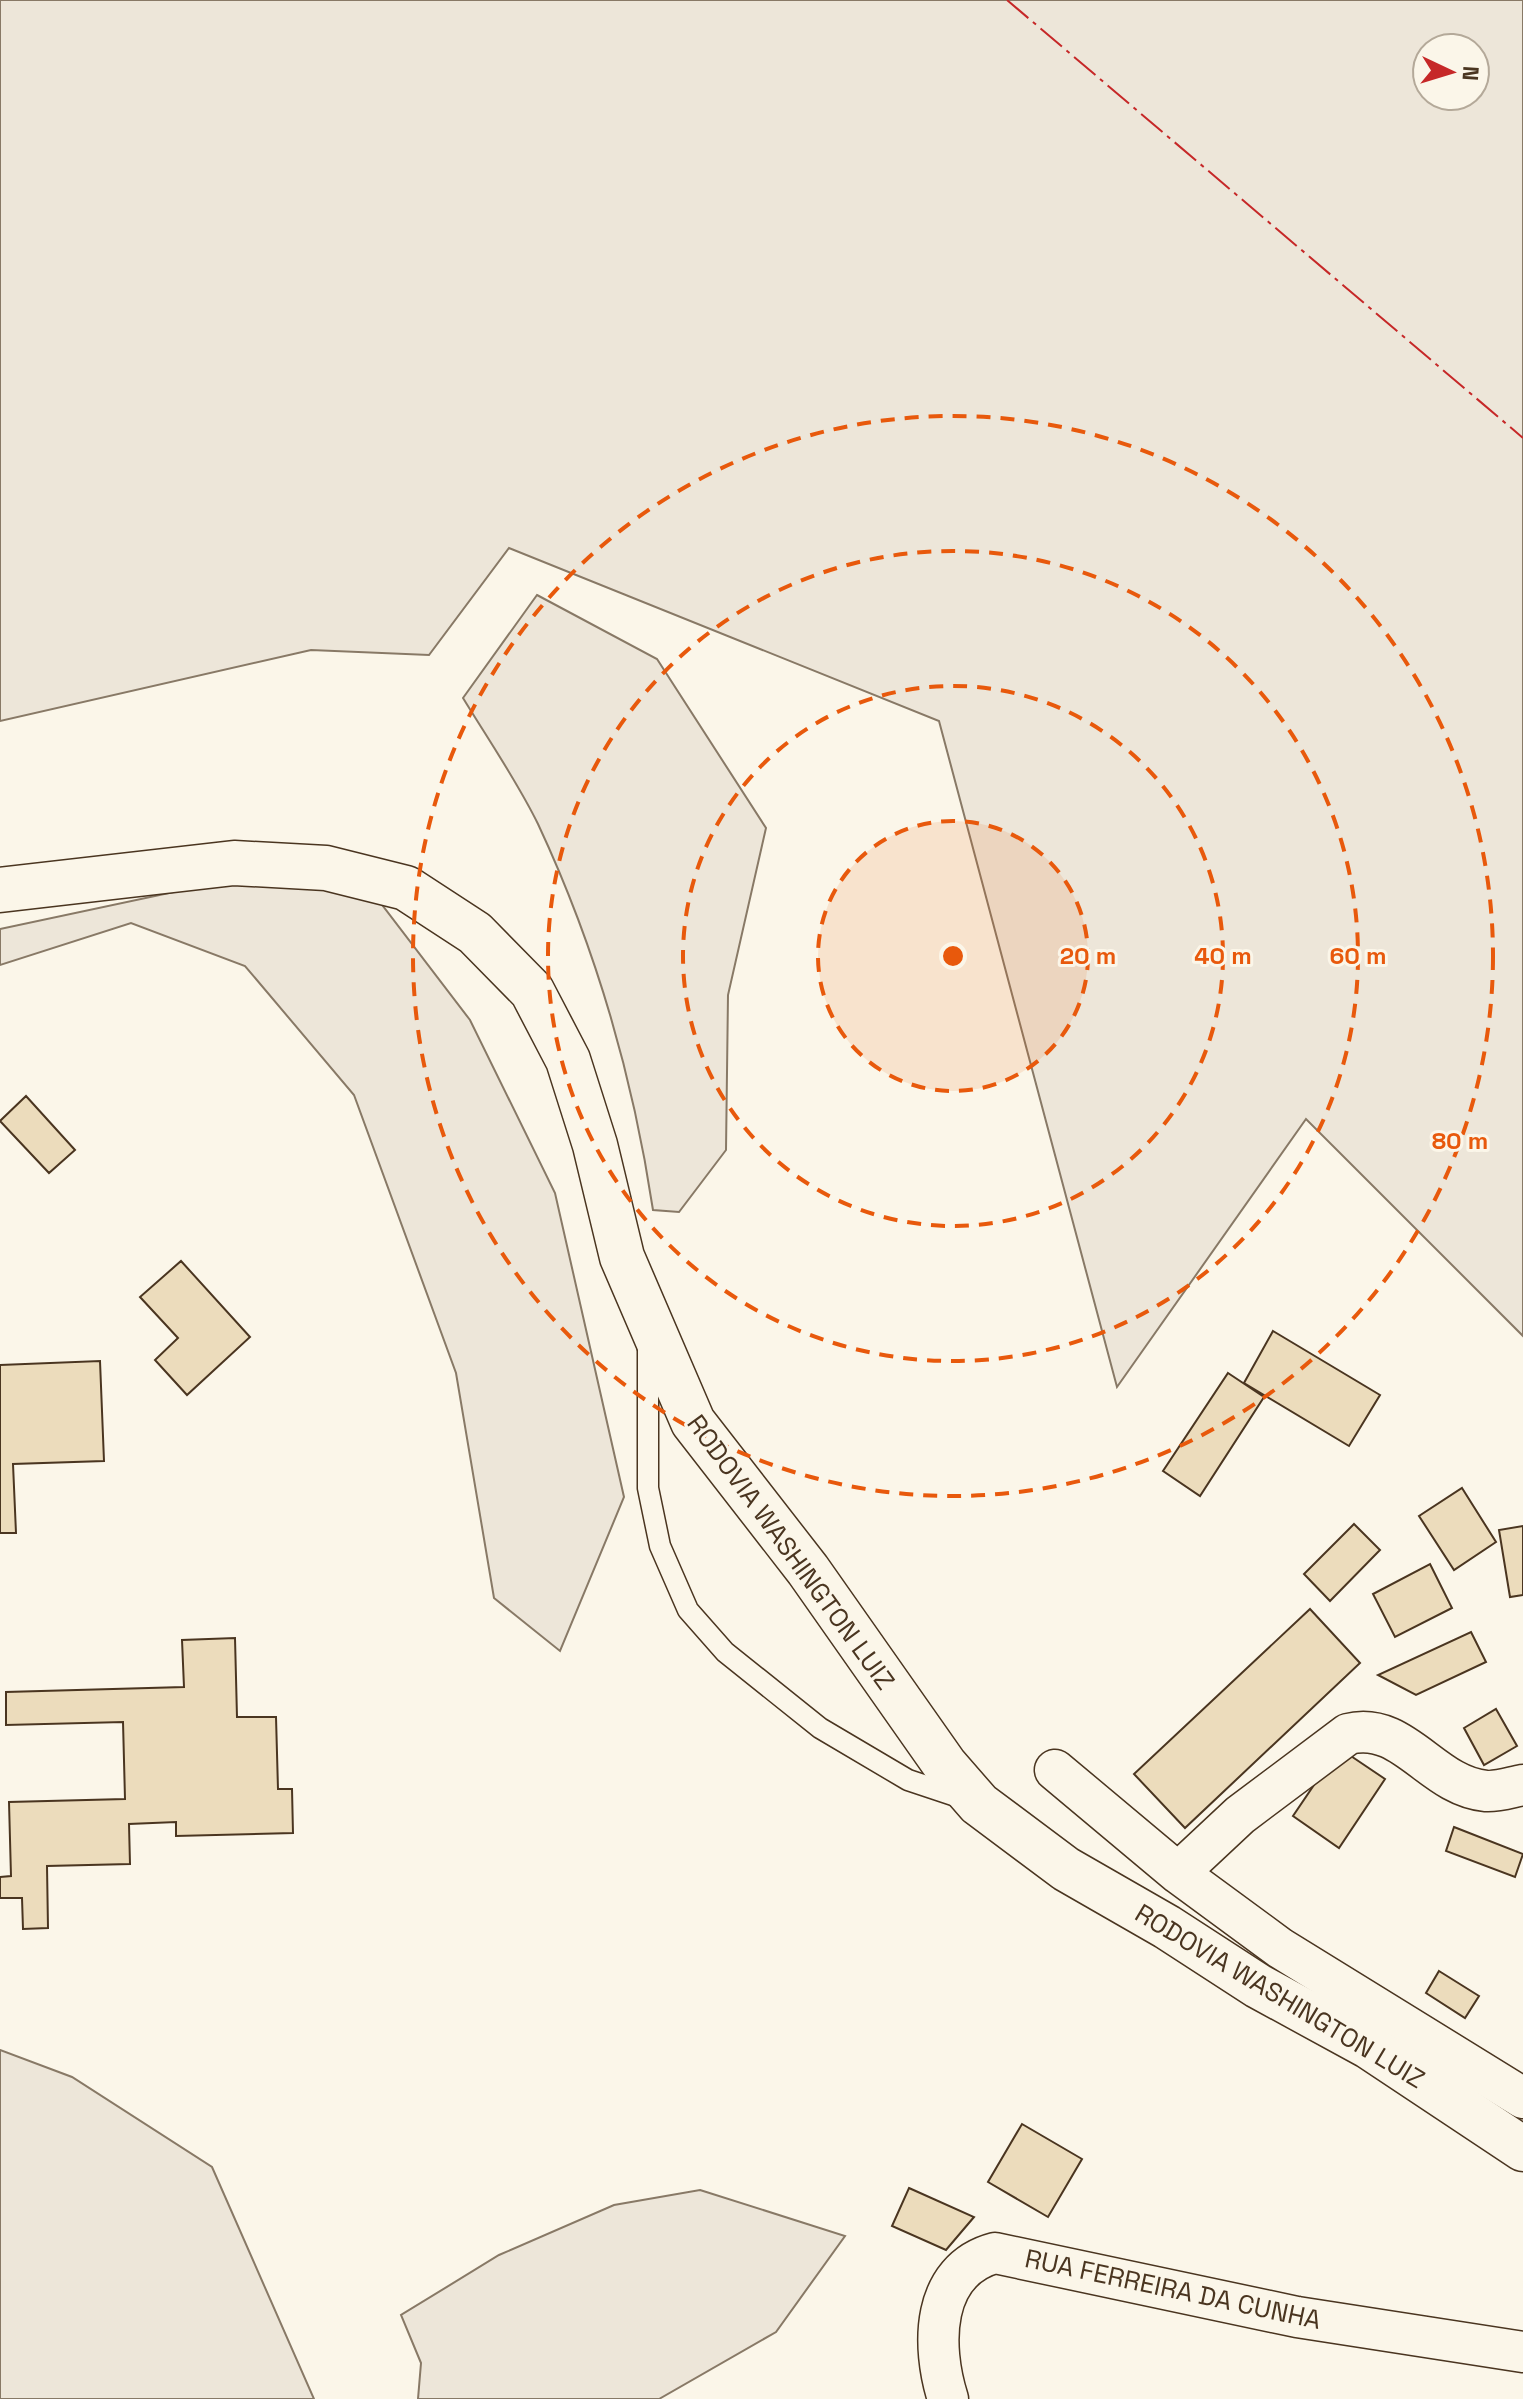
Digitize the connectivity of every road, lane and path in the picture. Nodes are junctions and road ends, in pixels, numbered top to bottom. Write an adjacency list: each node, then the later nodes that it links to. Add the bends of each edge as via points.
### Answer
1 (0, 890): 2 (highway, RODOVIA WASHINGTON LUIZ, via 234,863 326,868 406,888 475,933 532,991 568,1060 622,1257)
2 (648, 1325): 5 (highway, RODOVIA WASHINGTON LUIZ, via 693,1422); 5 (lane, via 648,1488 660,1546 688,1610 725,1652 820,1728 908,1780)
3 (1055, 1770): 6 (street)
4 (1523, 1785): 6 (street, via 1487,1791 1449,1780 1383,1733 1366,1729 1348,1734 1240,1815)
5 (979, 1804): 8 (highway, RODOVIA WASHINGTON LUIZ, via 1066,1869)
6 (1178, 1873): 7 (street)
7 (1280, 1948): 8 (street); 9 (street)
8 (1258, 1986): 10 (highway, RODOVIA WASHINGTON LUIZ, via 1368,2046)
9 (1523, 2098)
10 (1523, 2149)
11 (1523, 2352): 12 (street, RUA FERREIRA DA CUNHA, via 1297,2317 995,2253 964,2266 943,2306 939,2363)
12 (948, 2399)

